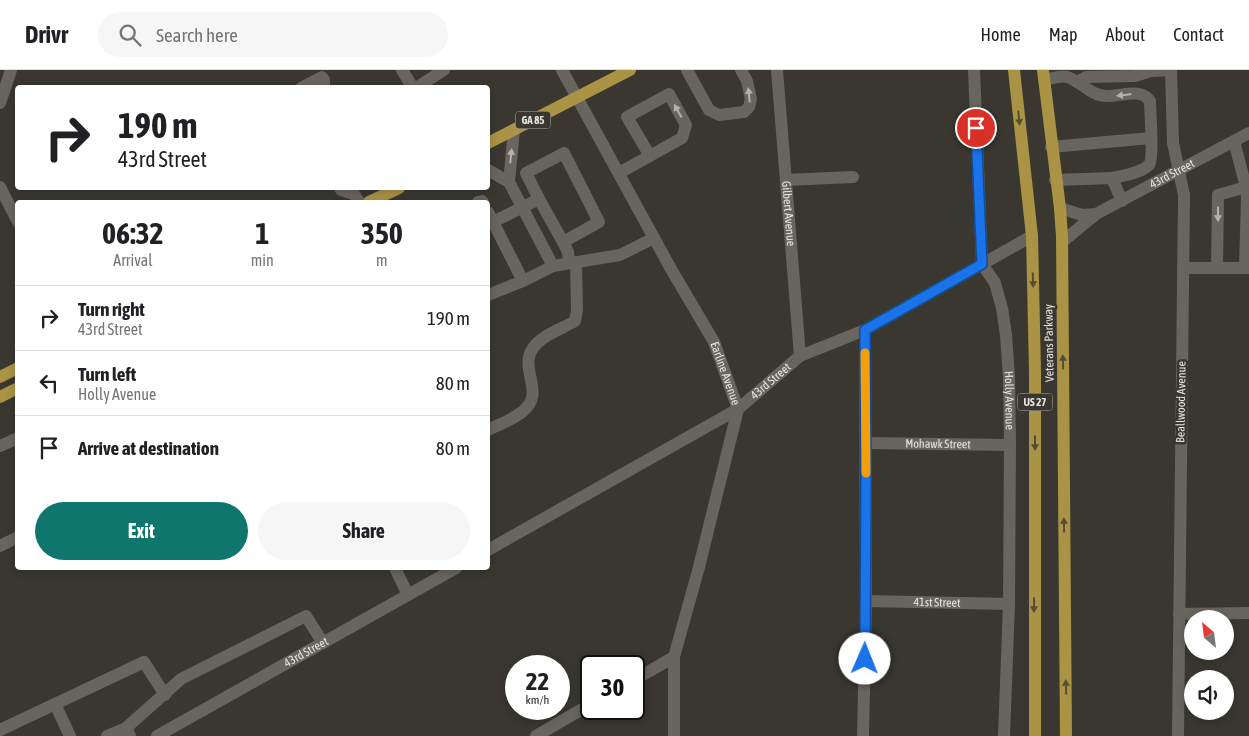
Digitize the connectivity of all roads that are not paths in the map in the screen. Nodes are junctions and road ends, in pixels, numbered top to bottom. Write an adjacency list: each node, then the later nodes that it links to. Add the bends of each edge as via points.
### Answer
1 (11, 70): 19 (street)
2 (402, 70): 16 (street)
3 (444, 70): 17 (street)
4 (562, 70): 18 (street, Earline Avenue)
5 (630, 70): 18 (main road, GA 85)
6 (687, 70): 7 (street, one-way to 7, via 709,110 719,115 744,112 749,108 751,99)
7 (741, 70)
8 (778, 70): 32 (street, Gilbert Avenue)
9 (974, 70): 53 (street)
10 (1014, 70): 48 (main road, Veterans Parkway / US 27, one-way to 48)
11 (1171, 70): 13 (street, via 1135,76 1086,77); 28 (street, Beallwood Avenue, via 1173,143)
12 (1043, 75): 13 (street, via 1066,76); 25 (main road, Veterans Parkway / US 27)
13 (1077, 82): 22 (street, one-way to 13, via 1150,101 1144,94 1104,96)
14 (307, 85): 15 (street, via 322,77)
15 (324, 85)
16 (413, 85)
17 (420, 85)
18 (578, 97): 20 (main road, GA 85); 29 (street, Earline Avenue)
19 (0, 103)
20 (514, 130): 24 (main road, GA 85); 34 (street, one-way to 20)
21 (1249, 133): 23 (street, 43rd Street)
22 (1151, 138): 25 (street); 31 (street, via 1149,165 1131,174)
23 (1234, 141): 28 (street, 43rd Street); 36 (street)
24 (490, 142)
25 (1052, 146): 33 (main road, Veterans Parkway / US 27)
26 (650, 156): 26 (street, one-way to 26, via 684,134 686,125 669,94 627,117); 29 (street)
27 (490, 171): 34 (street)
28 (1178, 171): 42 (street, 43rd Street); 55 (street, Beallwood Avenue, via 1184,195)
29 (619, 173): 49 (street, Earline Avenue)
30 (853, 177): 32 (street)
31 (1112, 178): 33 (street); 42 (street)
32 (786, 180): 61 (street, Gilbert Avenue)
33 (1056, 180): 44 (main road, Veterans Parkway / US 27)
34 (509, 182): 43 (street)
35 (0, 187): 46 (street)
36 (1246, 187): 56 (street, one-way to 56, via 1218,195); 57 (street)
37 (341, 190): 39 (street)
38 (395, 190): 41 (main road)
39 (357, 195)
40 (539, 198): 43 (street); 50 (street); 50 (street, via 526,173 564,153 599,222)
41 (373, 200)
42 (1122, 201): 45 (street, 43rd Street)
43 (522, 208): 47 (street); 54 (street)
44 (1060, 208): 45 (street, via 1082,215); 51 (main road, Veterans Parkway / US 27)
45 (1096, 214): 51 (street, 43rd Street)
46 (15, 216)
47 (490, 217): 58 (street)
48 (1032, 236): 53 (street, 43rd Street); 97 (main road, Veterans Parkway / US 27, one-way to 97)
49 (654, 238): 52 (street, via 620,255); 66 (street, Earline Avenue, via 714,342)
50 (563, 242): 52 (street)
51 (1062, 242): 98 (main road, Veterans Parkway / US 27, one-way to 51)
52 (572, 263): 54 (street); 67 (street, via 578,310 575,321 532,348 528,364 533,396 529,406)
53 (982, 264): 60 (street, 43rd Street); 70 (street, Holly Avenue, via 995,283 1002,308)
54 (553, 266): 58 (street)
55 (1183, 268): 56 (street); 81 (street, Beallwood Avenue)
56 (1217, 268): 57 (street)
57 (1247, 268)
58 (523, 281): 59 (street)
59 (490, 294)
60 (865, 330): 61 (street, 43rd Street); 69 (street)
61 (800, 356): 66 (street, 43rd Street)
62 (15, 370): 63 (main road)
63 (0, 377)
64 (15, 390): 65 (main road)
65 (0, 397)
66 (738, 409): 74 (street, 43rd Street); 83 (street, Earline Avenue)
67 (490, 429)
68 (15, 439): 71 (street)
69 (866, 443): 70 (street, Mohawk Street); 78 (street)
70 (1010, 445): 79 (street, Holly Avenue)
71 (0, 446)
72 (15, 538): 73 (street)
73 (0, 546)
74 (490, 549)
75 (398, 570): 77 (street)
76 (452, 570): 77 (street, 43rd Street)
77 (408, 595): 82 (street, 43rd Street)
78 (866, 601): 79 (street, 41st Street); 95 (street)
79 (1009, 604): 96 (street, Holly Avenue)
80 (1249, 613): 81 (street)
81 (1179, 614): 99 (street, Beallwood Avenue)
82 (323, 643): 85 (street, via 306,616 181,679); 92 (street, 43rd Street)
83 (674, 658): 84 (street); 94 (street, Earline Avenue)
84 (645, 674)
85 (165, 694): 86 (street, via 144,662); 89 (street)
86 (55, 704): 88 (street); 90 (street)
87 (580, 710): 93 (street)
88 (0, 730)
89 (128, 732): 91 (street)
90 (70, 736)
91 (107, 736)
92 (157, 736)
93 (536, 736)
94 (674, 736)
95 (863, 736)
96 (1004, 736)
97 (1035, 736)
98 (1066, 736)
99 (1178, 736)

